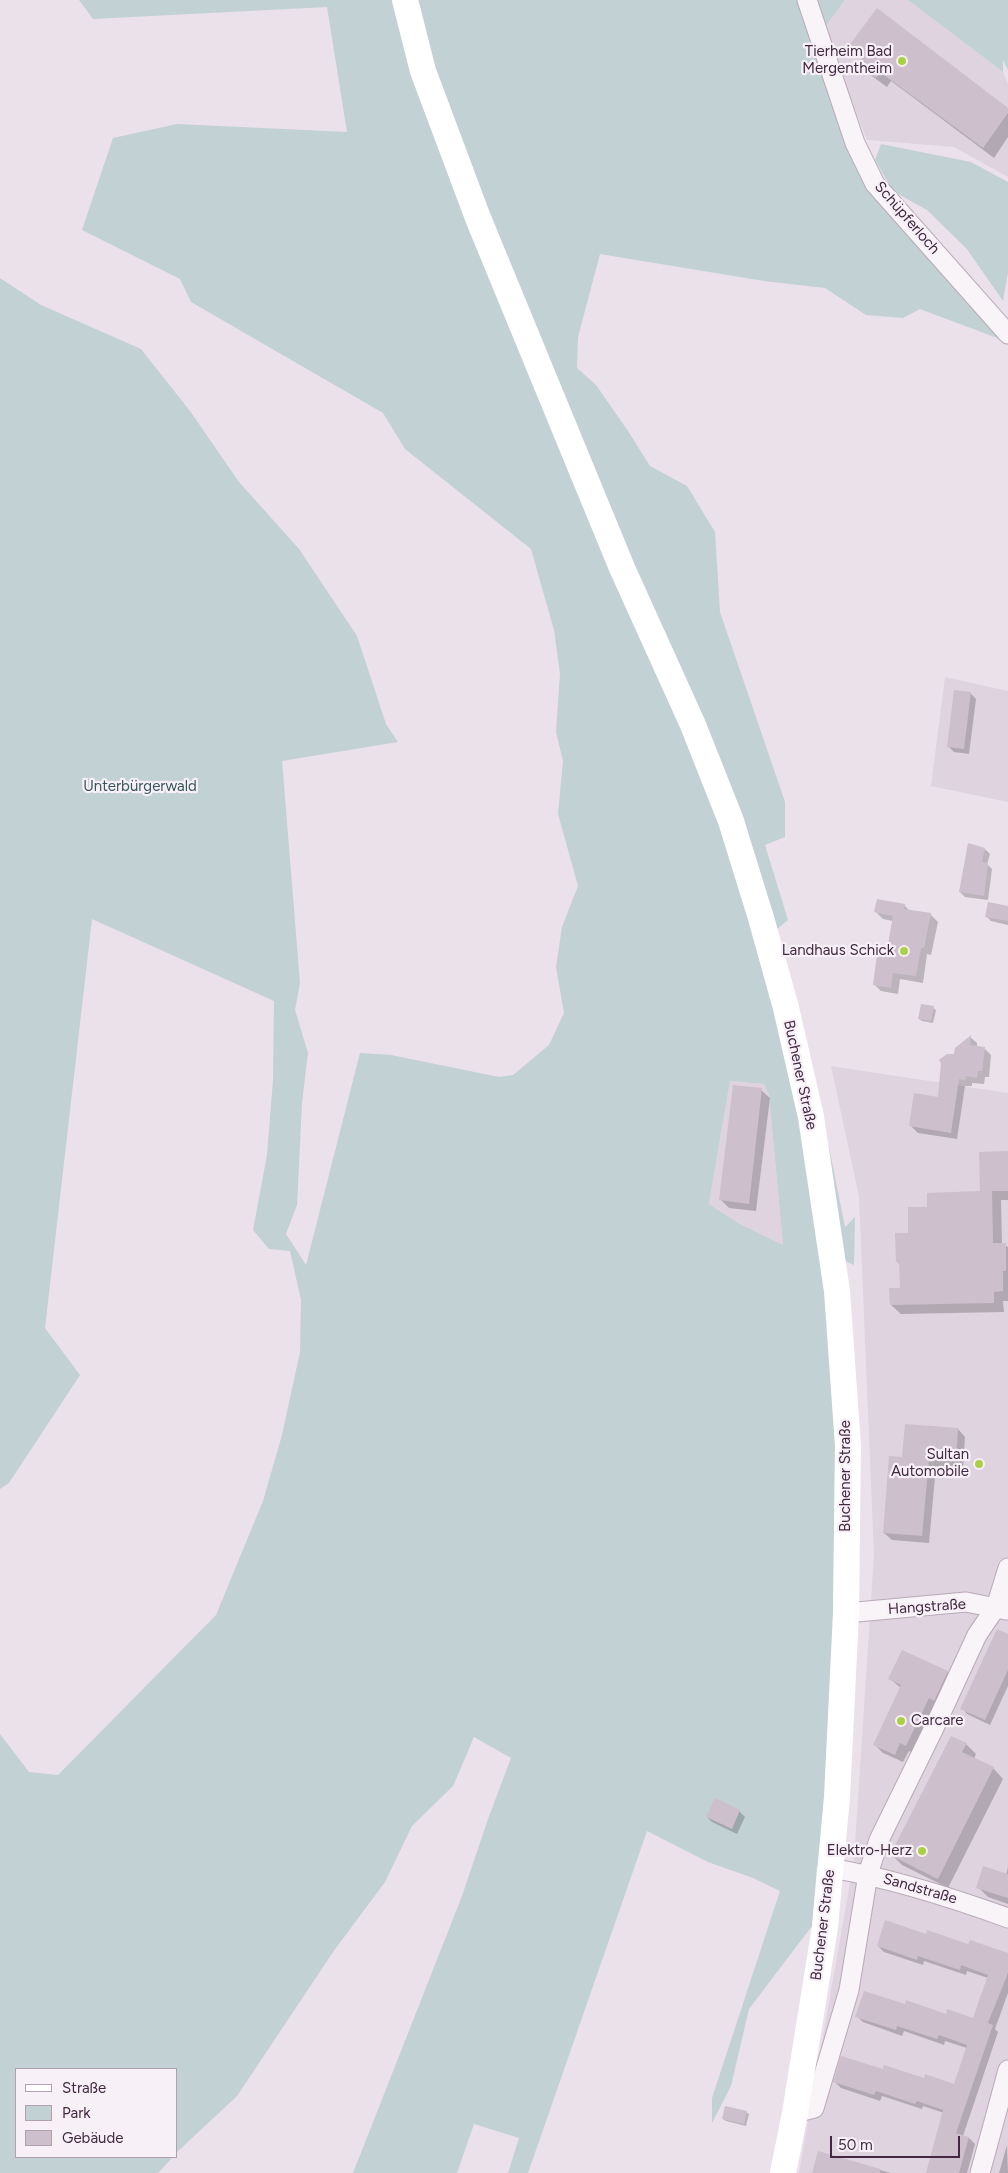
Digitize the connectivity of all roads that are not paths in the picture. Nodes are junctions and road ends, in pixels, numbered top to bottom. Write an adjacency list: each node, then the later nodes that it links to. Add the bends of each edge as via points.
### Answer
1 (404, 0): 6 (main road, Buchener Straße, via 423,71 478,218 622,568 693,725 739,848 783,999 811,1117 837,1291 848,1446)
2 (807, 0): 3 (street, Schüpferloch, via 855,143 875,184)
3 (1008, 334)
4 (1008, 1568): 5 (street)
5 (1002, 1608): 6 (street, Hangstraße, via 966,1602); 8 (street, via 977,1635 879,1840)
6 (846, 1613): 7 (main road, Buchener Straße, via 837,1797)
7 (830, 1868): 8 (street, Sandstraße); 11 (main road, Buchener Straße, via 825,1927)
8 (868, 1874): 9 (street, Sandstraße); 11 (street, via 849,1990 814,2108)
9 (1008, 1918)
10 (1008, 2070): 13 (street)
11 (795, 2113): 12 (main road, Buchener Straße)
12 (783, 2173)
13 (980, 2173)

